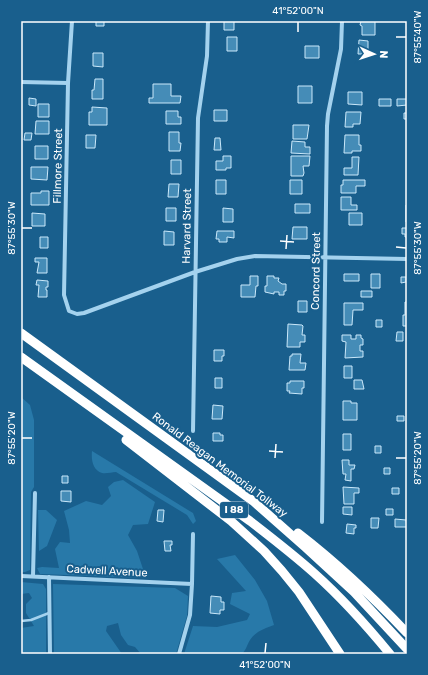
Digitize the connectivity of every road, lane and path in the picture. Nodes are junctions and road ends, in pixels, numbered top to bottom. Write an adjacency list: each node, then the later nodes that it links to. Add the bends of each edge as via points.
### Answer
1 (72, 21): 5 (street, Fillmore Street)
2 (208, 21): 8 (street, Harvard Street, via 207,56 198,118)
3 (342, 21): 6 (street, Concord Street, via 341,49 327,126)
4 (21, 82): 5 (street)
5 (68, 83): 8 (street, Fillmore Street, via 64,295 69,311 84,313)
6 (325, 257): 7 (street); 8 (street, via 255,256); 15 (street, Concord Street)
7 (407, 259)
8 (195, 272): 12 (street, Harvard Street)
9 (21, 334): 14 (highway, Ronald Reagan Memorial Tollway / I 88)
10 (21, 357): 11 (highway, I 88)
11 (60, 386): 27 (highway, via 249,536 299,592); 28 (highway, I 88, via 284,548 314,573)
12 (193, 431)
13 (35, 493): 18 (street)
14 (253, 501): 23 (highway, via 328,558); 24 (highway, Ronald Reagan Memorial Tollway / I 88, via 354,592)
15 (322, 522)
16 (193, 534): 20 (street)
17 (21, 576): 18 (street, Cadwell Avenue)
18 (33, 576): 19 (street, Cadwell Avenue)
19 (49, 577): 20 (street, Cadwell Avenue); 21 (street)
20 (192, 584): 26 (street, via 190,615)
21 (49, 614): 22 (lane); 25 (street)
22 (21, 621)
23 (407, 633)
24 (407, 649)
25 (50, 654)
26 (179, 654)
27 (340, 654)
28 (390, 654)

